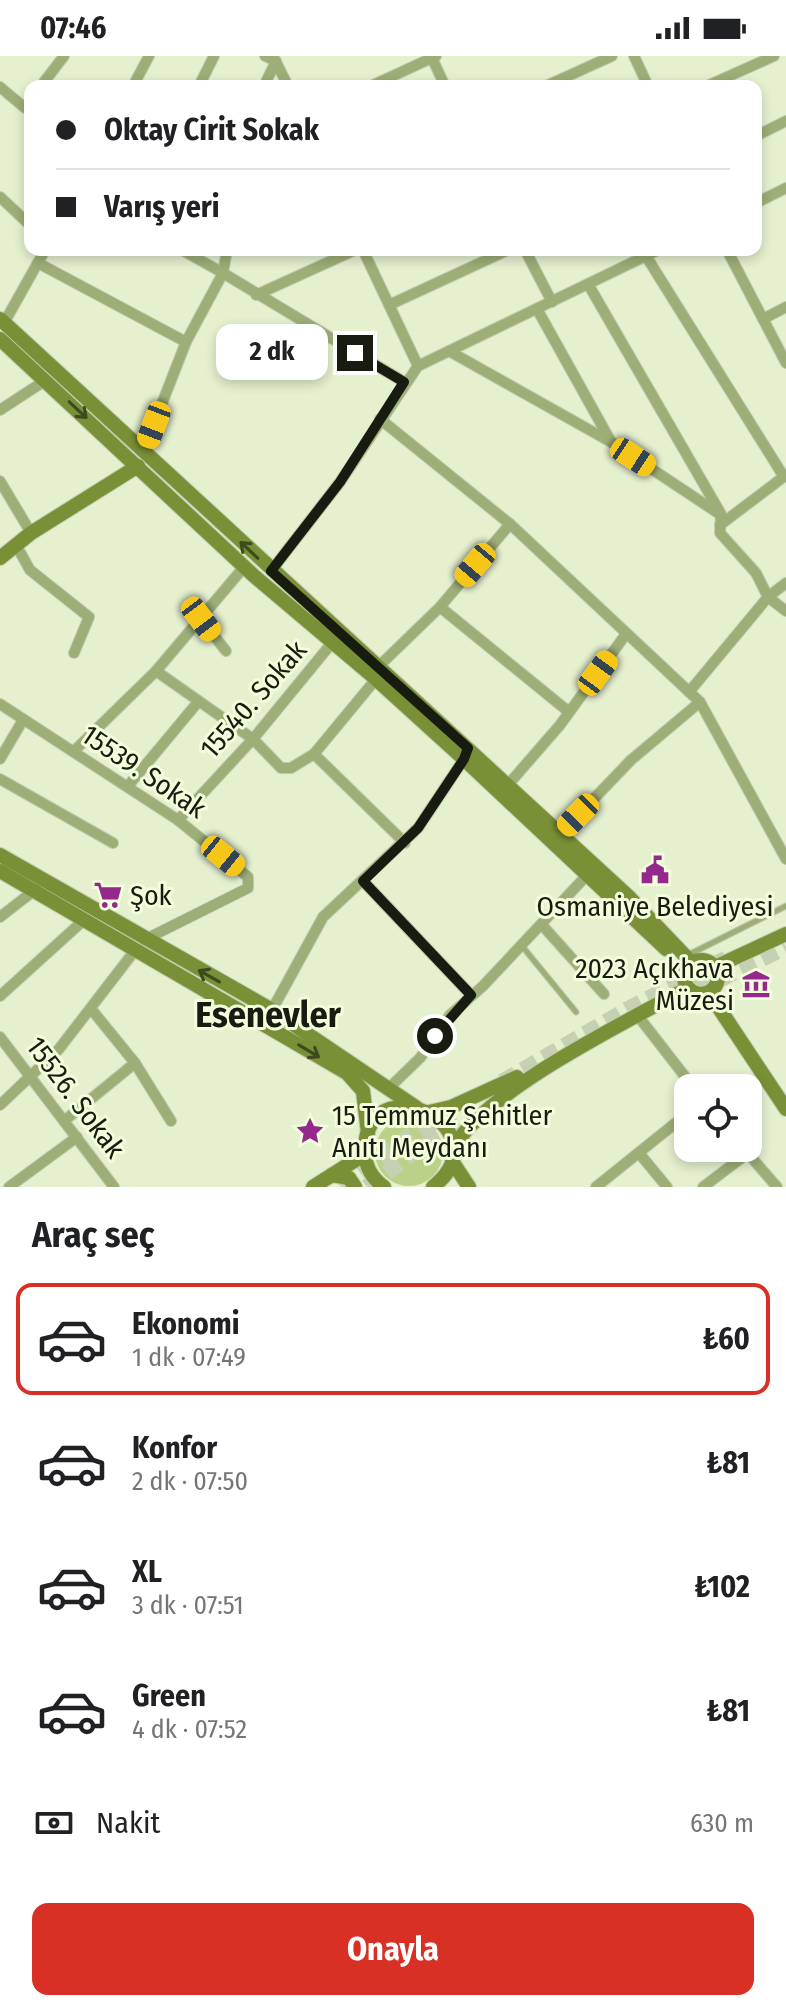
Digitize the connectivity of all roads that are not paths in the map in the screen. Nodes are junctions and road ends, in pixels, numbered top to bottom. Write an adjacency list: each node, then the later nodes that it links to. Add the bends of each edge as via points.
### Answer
1 (64, 56): 9 (street)
2 (149, 56): 10 (street)
3 (214, 56): 11 (street)
4 (612, 56): 16 (street)
5 (634, 56): 17 (street)
6 (774, 56): 18 (street)
7 (273, 57): 12 (street); 13 (street)
8 (433, 57): 14 (street); 15 (street)
9 (46, 80)
10 (136, 80)
11 (202, 80)
12 (266, 80)
13 (285, 80)
14 (384, 80)
15 (443, 80)
16 (559, 80)
17 (645, 80)
18 (720, 80)
19 (0, 87): 20 (street)
20 (24, 105)
21 (786, 121): 22 (street)
22 (762, 133)
23 (786, 188): 25 (street)
24 (0, 197): 26 (street)
25 (762, 200)
26 (24, 219)
27 (42, 256): 36 (street)
28 (193, 256): 37 (street)
29 (226, 256): 37 (street)
30 (342, 256): 39 (street)
31 (366, 256): 41 (street)
32 (495, 256): 41 (street)
33 (528, 256): 40 (street)
34 (646, 256): 38 (street); 57 (street)
35 (730, 256): 44 (street)
36 (38, 263): 45 (street); 47 (street)
37 (223, 273): 39 (street); 47 (street)
38 (588, 284): 40 (street); 59 (street)
39 (256, 295): 52 (street)
40 (552, 302): 43 (street)
41 (389, 305): 50 (street)
42 (786, 307): 44 (street)
43 (537, 309): 48 (street); 55 (street)
44 (763, 319): 49 (street)
45 (2, 321): 56 (main road)
46 (0, 339): 51 (main road)
47 (186, 342): 56 (street)
48 (449, 351): 50 (street); 55 (street)
49 (786, 363)
50 (418, 366): 52 (street)
51 (46, 380): 53 (street); 56 (main road, one-way to 56)
52 (404, 382): 54 (street)
53 (0, 410)
54 (380, 419): 60 (street); 65 (street, via 340,482)
55 (611, 442): 59 (street)
56 (141, 459): 61 (main road); 64 (main road); 65 (main road, one-way to 56)
57 (785, 476): 59 (street)
58 (0, 481): 61 (street)
59 (720, 520): 67 (street, via 720,533 756,573)
60 (510, 524): 68 (street); 72 (street)
61 (31, 533): 62 (main road)
62 (16, 545): 63 (main road); 75 (street, via 30,570 89,617)
63 (0, 558)
64 (244, 567): 70 (main road); 71 (street)
65 (271, 571): 70 (main road)
66 (786, 583): 67 (street)
67 (768, 597): 69 (street); 78 (street)
68 (440, 607): 77 (street); 82 (street)
69 (786, 611)
70 (311, 617): 73 (main road); 77 (main road)
71 (201, 619): 74 (street); 76 (street)
72 (626, 634): 78 (street); 82 (street)
73 (331, 644): 77 (main road); 84 (street, 15540. Sokak)
74 (226, 651)
75 (74, 653)
76 (156, 671): 79 (street); 85 (street)
77 (377, 673): 86 (main road); 87 (street)
78 (689, 692): 80 (street)
79 (198, 702): 84 (street); 90 (street)
80 (700, 702): 93 (street, via 631,760); 97 (street)
81 (0, 704): 83 (street, 15539. Sokak)
82 (569, 712): 91 (street)
83 (23, 720): 85 (street, 15539. Sokak); 88 (street)
84 (253, 739): 87 (street, via 281,768); 92 (street, 15540. Sokak)
85 (74, 751): 90 (street, 15539. Sokak)
86 (466, 753): 91 (main road); 95 (street); 99 (main road)
87 (314, 754): 95 (street)
88 (0, 759)
89 (0, 779): 94 (street)
90 (128, 786): 92 (street, 15539. Sokak)
91 (507, 786): 93 (main road)
92 (178, 820): 107 (street, 15539. Sokak, via 246,875 248,888)
93 (560, 834): 111 (main road, via 630,898)
94 (113, 843)
95 (405, 843): 100 (street)
96 (0, 855): 107 (main road)
97 (786, 859)
98 (0, 871): 101 (main road)
99 (588, 874): 105 (street); 111 (main road)
100 (363, 881): 114 (street); 117 (street, via 323,917)
101 (36, 889): 103 (street); 104 (main road)
102 (786, 906): 111 (lane)
103 (0, 917)
104 (85, 919): 107 (main road); 115 (street)
105 (542, 925): 109 (street); 113 (street)
106 (786, 934): 110 (main road)
107 (140, 944): 116 (street); 117 (main road, one-way to 107); 133 (main road, one-way to 133, via 347,1073 363,1091)
108 (786, 944): 110 (main road)
109 (522, 946): 114 (street); 118 (lane)
110 (717, 971): 111 (main road, via 706,961); 112 (main road, via 717,984)
111 (687, 972): 112 (main road, via 698,994); 119 (main road); 125 (main road)
112 (709, 993): 127 (main road)
113 (604, 994)
114 (471, 995): 124 (street)
115 (0, 996)
116 (92, 1010): 121 (street); 123 (street)
117 (272, 1010): 124 (main road)
118 (576, 1012)
119 (638, 1016): 122 (street); 129 (main road, via 499,1098)
120 (0, 1037): 123 (street, 15526. Sokak)
121 (135, 1063): 130 (street); 131 (street)
122 (683, 1074)
123 (32, 1075): 126 (street); 130 (street, 15526. Sokak)
124 (390, 1087): 128 (main road)
125 (465, 1102): 128 (main road); 129 (main road, via 469,1112)
126 (0, 1105)
127 (786, 1109)
128 (423, 1110): 133 (main road, via 386,1112); 137 (main road, via 446,1127)
129 (481, 1117): 137 (main road, via 460,1135)
130 (64, 1121): 134 (street, 15526. Sokak)
131 (171, 1121)
132 (674, 1124): 135 (street)
133 (368, 1133): 136 (main road)
134 (77, 1137): 141 (street); 142 (street, 15526. Sokak)
135 (639, 1153): 148 (street); 149 (street)
136 (365, 1154): 140 (main road); 145 (main road, via 368,1169)
137 (452, 1155): 146 (main road, via 446,1174); 147 (main road)
138 (733, 1162): 150 (street)
139 (755, 1162): 151 (street)
140 (332, 1175): 143 (main road); 144 (main road, via 349,1178)
141 (9, 1187)
142 (114, 1187)
143 (313, 1187)
144 (355, 1187)
145 (384, 1187)
146 (433, 1187)
147 (469, 1187)
148 (596, 1187)
149 (667, 1187)
150 (703, 1187)
151 (777, 1187)

